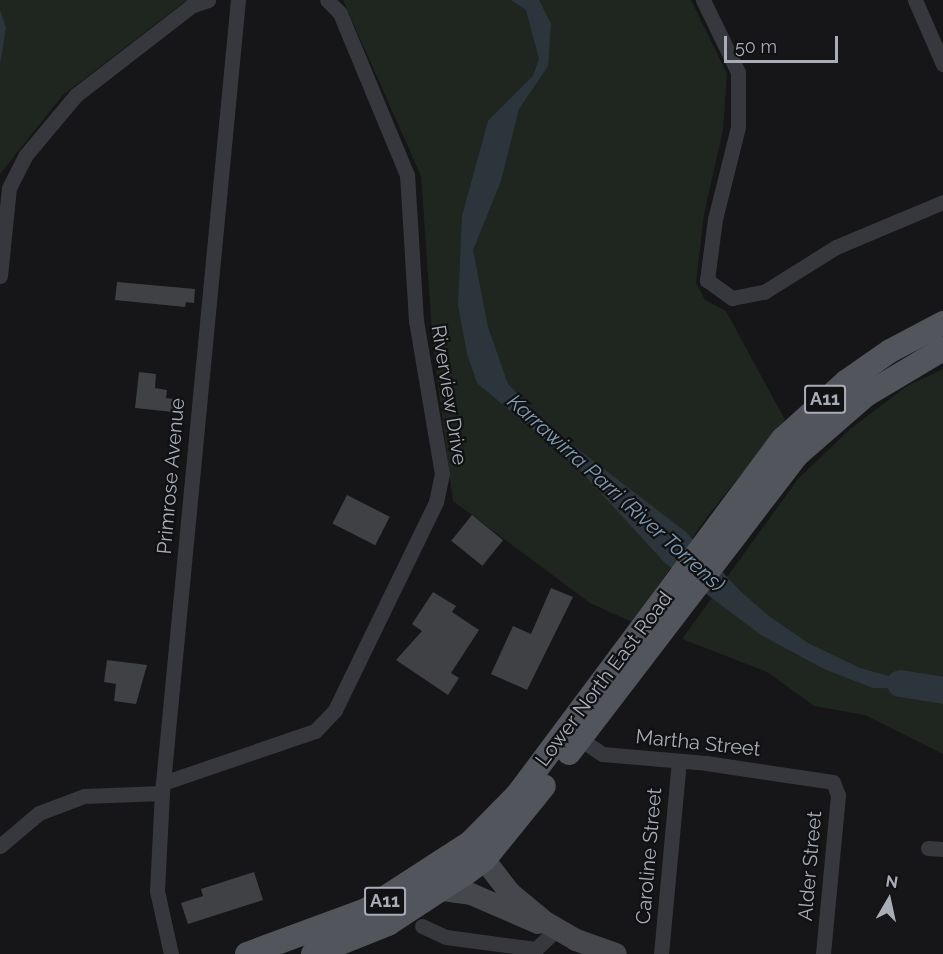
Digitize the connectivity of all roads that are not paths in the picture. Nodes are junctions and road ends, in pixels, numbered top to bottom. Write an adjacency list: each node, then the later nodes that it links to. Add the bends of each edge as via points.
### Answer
1 (208, 0): 8 (street, via 191,6 76,95 25,156 9,188)
2 (238, 0): 15 (street, Primrose Avenue)
3 (327, 0): 15 (street, Riverview Drive, via 340,13 407,175 417,321 442,474 436,502 335,710 315,731)
4 (703, 0): 7 (street, via 738,72 738,127 715,219 707,280 732,298 764,292 836,247)
5 (915, 0): 6 (street)
6 (943, 64)
7 (943, 202)
8 (0, 276)
9 (943, 323): 11 (main road, Lower North East Road / A11, via 890,351 824,399 768,456)
10 (943, 349): 11 (main road, Lower North East Road / A11, via 879,386 831,423)
11 (737, 514): 12 (main road, Lower North East Road / A11)
12 (573, 734): 13 (street, Martha Street, via 602,754); 17 (main road, Lower North East Road / A11, via 518,794)
13 (679, 761): 14 (street, Martha Street); 25 (street, Caroline Street)
14 (833, 783): 26 (street, Alder Street, via 837,795)
15 (163, 788): 16 (street, Riverview Drive, via 84,796 39,813); 21 (street, Primrose Avenue, via 157,891)
16 (0, 846)
17 (477, 851): 18 (main road, Lower North East Road / A11); 20 (street, via 510,892); 22 (main road, Lower North East Road / A11, via 366,910)
18 (442, 890): 20 (street, via 471,894 499,910); 23 (main road, Lower North East Road / A11, via 388,924)
19 (422, 926): 20 (street, via 446,937 536,950)
20 (556, 930): 24 (street)
21 (171, 954)
22 (247, 954)
23 (313, 954)
24 (616, 954)
25 (661, 954)
26 (823, 954)

